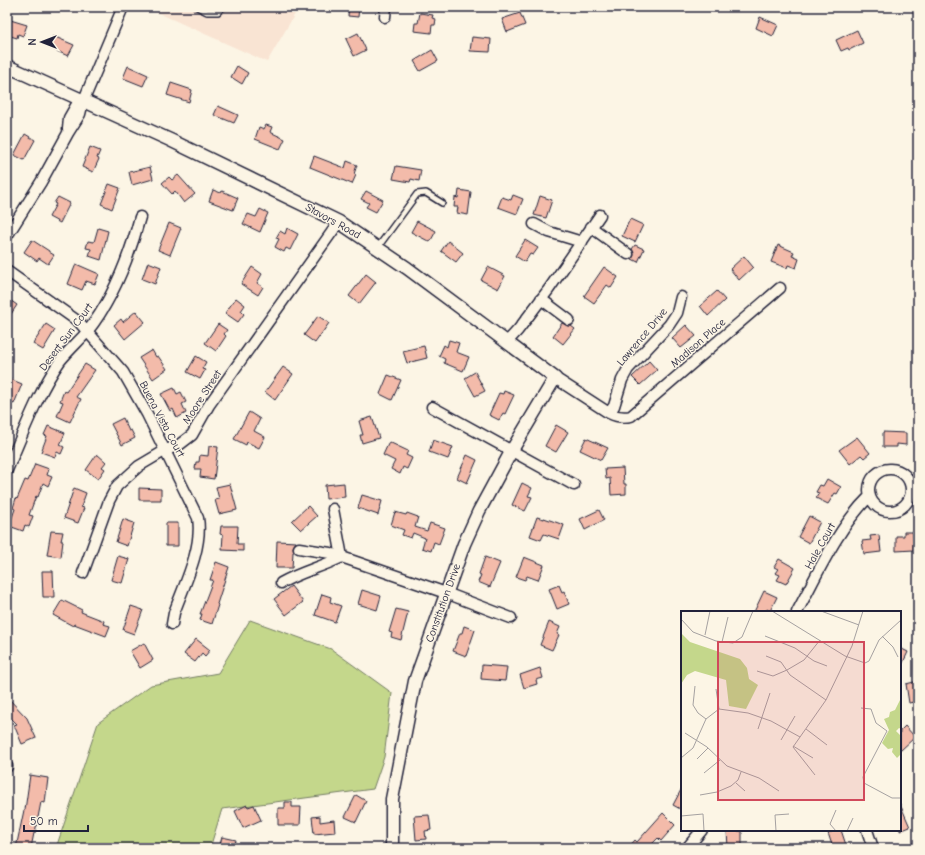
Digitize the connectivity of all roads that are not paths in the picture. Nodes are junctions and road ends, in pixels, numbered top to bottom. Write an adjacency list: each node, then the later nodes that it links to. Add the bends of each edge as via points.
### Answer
1 (123, 7): 5 (street)
2 (197, 7): 3 (lane, via 212,13)
3 (223, 7)
4 (7, 66): 5 (street, Stavors Road)
5 (83, 102): 9 (street, Stavors Road, via 170,140); 12 (street, via 77,104 69,118 68,133)
6 (442, 203): 14 (lane, via 426,193 417,194)
7 (600, 215): 11 (street)
8 (140, 217): 21 (street, Desert Sun Court, via 122,273 107,302)
9 (339, 222): 14 (street, Stavors Road); 27 (street, Moore Street, via 209,405 192,435 179,445)
10 (534, 224): 13 (street, via 549,232)
11 (592, 227): 13 (street); 15 (street)
12 (7, 236)
13 (582, 242): 19 (street)
14 (378, 247): 22 (street, Stavors Road)
15 (628, 254)
16 (7, 271): 21 (street, Buena Vista Court, via 79,322)
17 (780, 288): 26 (street, Madison Place)
18 (681, 297): 25 (street, Lawrence Drive, via 677,314 669,325 628,369)
19 (541, 299): 20 (street); 22 (street)
20 (569, 320)
21 (87, 331): 27 (street, Buena Vista Court, via 123,372); 29 (street, Desert Sun Court, via 61,361 48,382)
22 (507, 342): 23 (street, Stavors Road)
23 (554, 378): 25 (street, Stavors Road); 28 (street, Constitution Drive)
24 (432, 407): 28 (street)
25 (609, 413): 26 (street, Stavors Road, via 624,418)
26 (631, 416)
27 (166, 450): 35 (street, Moore Street, via 139,466 117,486); 40 (street, Buena Vista Court, via 198,518 200,533)
28 (512, 450): 30 (street); 37 (street, Constitution Drive, via 479,511)
29 (7, 470)
30 (574, 485)
31 (870, 496): 31 (street, via 880,509 895,511 908,502 910,481 903,473 893,469 883,470 871,481); 38 (street, Hale Court, via 843,527)
32 (333, 508): 34 (street)
33 (299, 548): 34 (street)
34 (342, 557): 36 (street); 37 (street)
35 (83, 573)
36 (281, 583)
37 (446, 594): 39 (street); 44 (street, Constitution Drive, via 415,681 392,799)
38 (798, 611)
39 (511, 618)
40 (172, 624)
41 (701, 831): 43 (street)
42 (867, 831): 45 (street)
43 (690, 847)
44 (392, 848)
45 (873, 848)

